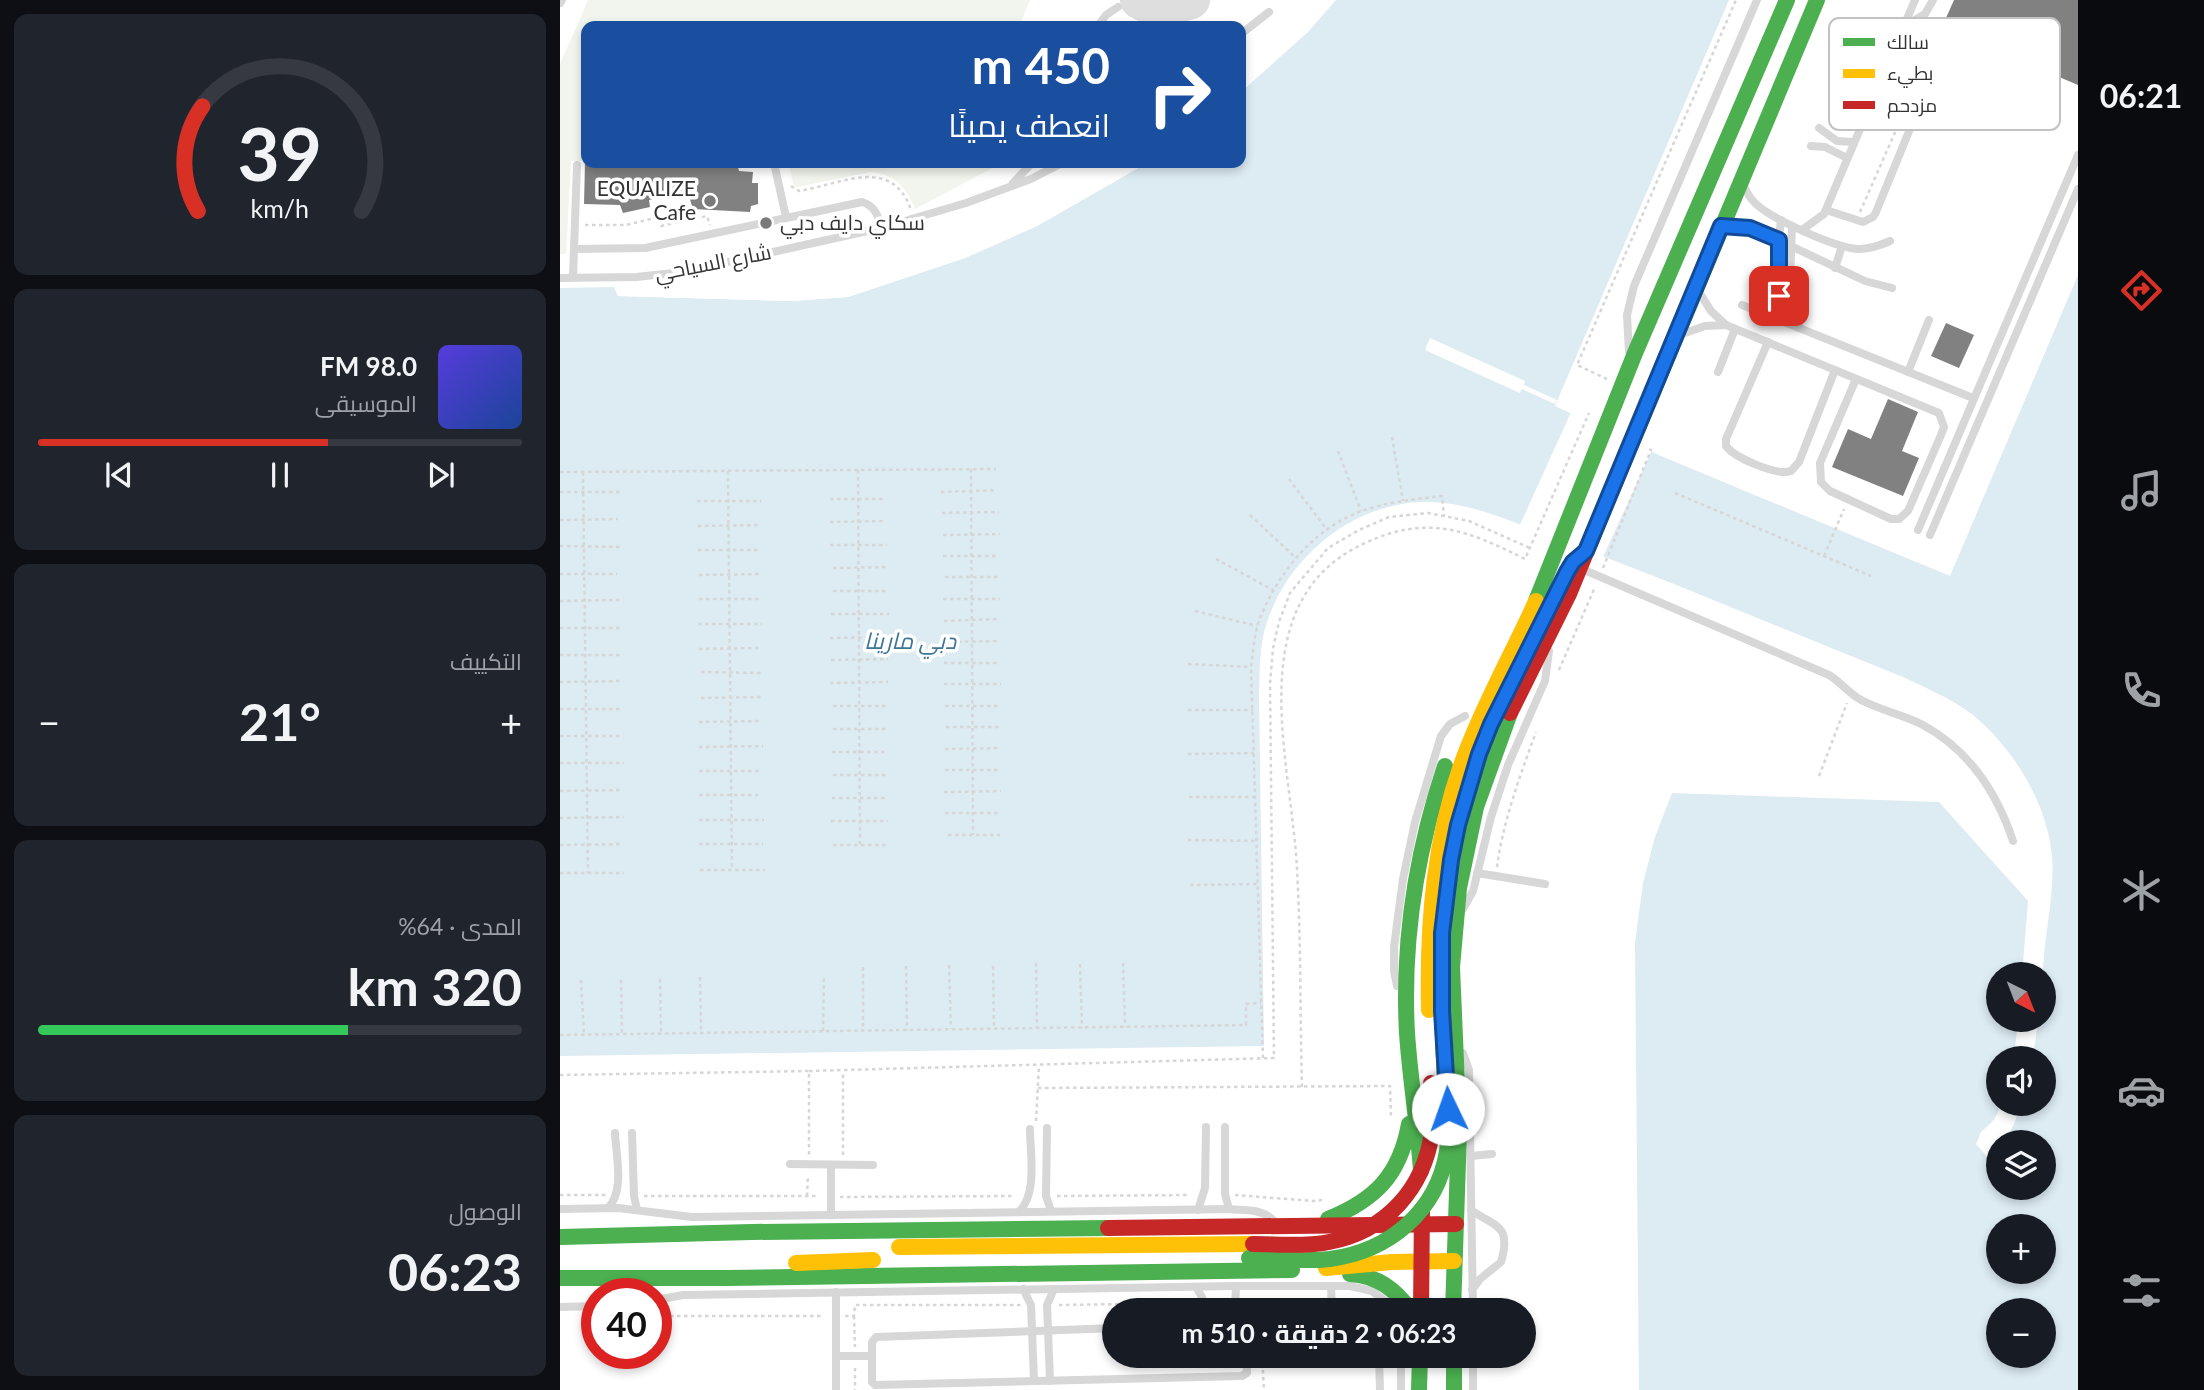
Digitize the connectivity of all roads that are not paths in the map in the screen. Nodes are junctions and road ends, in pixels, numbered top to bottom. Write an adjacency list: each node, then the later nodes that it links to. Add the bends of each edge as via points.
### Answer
1 (1757, 0): 51 (lane, via 1634,286 1626,330)
2 (1787, 0): 51 (street)
3 (1817, 0): 23 (street)
4 (1915, 0): 8 (lane)
5 (1933, 0): 9 (lane)
6 (1118, 7): 10 (lane)
7 (1269, 12): 11 (lane)
8 (1907, 18)
9 (1918, 18)
10 (1101, 21)
11 (1246, 30)
12 (1819, 128): 15 (lane, via 1837,141)
13 (1859, 130): 15 (lane)
14 (1909, 130): 26 (lane, via 1869,220 1857,221)
15 (1854, 142): 18 (lane)
16 (1811, 146): 18 (lane)
17 (2078, 155): 56 (lane)
18 (1847, 158): 26 (lane)
19 (577, 165): 37 (lane)
20 (775, 168): 27 (lane)
21 (1027, 168): 24 (lane)
22 (1052, 168): 24 (lane, شارع السياحي)
23 (1742, 177): 28 (lane, via 1755,204); 29 (street)
24 (1011, 186): 31 (lane, شارع السياحي)
25 (2078, 189): 58 (lane)
26 (1826, 210): 32 (lane)
27 (786, 217): 31 (lane, via 862,202 876,210); 37 (lane, via 645,247)
28 (1781, 220): 30 (lane); 33 (lane)
29 (1721, 226): 33 (lane, via 1750,228); 41 (street)
30 (1792, 226): 32 (lane); 35 (lane)
31 (881, 228): 39 (lane, شارع السياحي, via 683,272)
32 (1802, 230): 36 (lane)
33 (1779, 240): 35 (lane); 45 (lane, via 1779,296)
34 (1889, 241): 36 (lane, via 1868,248)
35 (1789, 246): 38 (lane); 47 (lane, via 1790,289)
36 (1842, 246): 38 (lane)
37 (574, 249): 39 (lane)
38 (1835, 268): 42 (lane)
39 (573, 277): 40 (lane, شارع السياحي)
40 (560, 278)
41 (1696, 287): 46 (lane); 49 (street)
42 (1892, 288)
43 (1742, 305): 45 (lane)
44 (1930, 320): 54 (lane)
45 (1787, 323): 47 (lane)
46 (1726, 325): 48 (lane); 49 (lane, via 1705,326)
47 (1799, 328): 54 (lane)
48 (1735, 329): 50 (lane); 53 (lane)
49 (1676, 337): 60 (street)
50 (1768, 342): 52 (lane); 52 (lane, via 1726,439 1726,446 1737,456 1778,473 1791,471 1799,462)
51 (1631, 366): 59 (street)
52 (1835, 370): 55 (lane)
53 (1718, 372)
54 (1908, 372): 56 (lane)
55 (1856, 379): 55 (lane, via 1819,470 1821,482 1891,519 1903,517 1944,427 1943,419 1932,408)
56 (1973, 398): 57 (lane)
57 (1918, 530)
58 (1930, 535)
59 (1559, 543): 67 (street, via 1479,719 1453,789 1431,900 1427,961); 69 (street, via 1544,560 1465,716 1430,809 1409,929 1407,1006)
60 (1586, 551): 61 (street); 67 (street, via 1567,572 1504,696 1469,784 1446,899)
61 (1579, 568): 62 (street); 63 (lane, via 1829,675 1862,701 1923,726 1961,754 1981,776 2003,812)
62 (1548, 638): 64 (lane, via 1545,681 1503,778); 66 (street, via 1504,726 1484,780 1469,834)
63 (2013, 841)
64 (1477, 873): 65 (lane); 66 (lane, via 1470,899)
65 (1545, 884)
66 (1456, 916): 68 (street, via 1452,967)
67 (1436, 1010): 100 (street, bridge, via 1432,1130 1424,1170 1412,1192 1385,1218 1358,1234)
68 (1455, 1045): 77 (lane, via 1468,1064); 95 (street, via 1459,1132)
69 (1414, 1097): 93 (street, via 1404,1153 1389,1179 1349,1212); 94 (street)
70 (1206, 1127): 85 (lane, via 1204,1195)
71 (1225, 1127): 83 (lane)
72 (1033, 1128): 89 (lane, via 1028,1196)
73 (1047, 1128): 87 (lane, via 1046,1196)
74 (615, 1133): 81 (lane, via 616,1195)
75 (632, 1133): 84 (lane)
76 (1492, 1154): 77 (lane)
77 (1471, 1156): 86 (lane)
78 (790, 1164): 79 (lane)
79 (831, 1165): 80 (lane); 90 (lane)
80 (873, 1165)
81 (608, 1208): 82 (lane); 84 (lane)
82 (560, 1209)
83 (1229, 1209): 85 (lane); 92 (lane, via 1264,1213)
84 (636, 1210): 91 (lane)
85 (1198, 1210): 87 (lane)
86 (1471, 1210): 113 (lane); 113 (lane, via 1497,1224 1503,1234 1501,1262)
87 (1051, 1211): 89 (lane)
88 (1001, 1212): 89 (lane); 90 (lane); 96 (street)
89 (1019, 1212)
90 (831, 1215): 91 (lane)
91 (735, 1217): 97 (street)
92 (1277, 1224): 93 (street); 96 (street)
93 (1312, 1224): 94 (street)
94 (1421, 1224): 95 (street); 102 (street)
95 (1456, 1224): 101 (street)
96 (976, 1229): 97 (street)
97 (752, 1232): 98 (street)
98 (707, 1233): 99 (street); 100 (street, via 722,1242 805,1247)
99 (560, 1237)
100 (1251, 1251): 106 (street, via 829,1261 763,1266)
101 (1454, 1261): 102 (street); 123 (street)
102 (1421, 1262): 103 (street); 122 (street)
103 (1306, 1269): 104 (street); 121 (street, via 1378,1278)
104 (1114, 1273): 106 (street); 110 (street)
105 (560, 1278): 106 (street)
106 (733, 1278): 115 (street)
107 (1236, 1286): 108 (lane); 109 (lane); 118 (lane)
108 (1331, 1286): 119 (lane); 120 (lane, via 1372,1291)
109 (1196, 1287): 110 (lane); 117 (lane)
110 (1091, 1288): 112 (lane)
111 (1023, 1289): 112 (lane); 114 (lane); 128 (lane, via 1031,1306)
112 (1054, 1289): 129 (lane, via 1047,1305)
113 (1472, 1290): 124 (lane)
114 (836, 1292): 115 (lane); 130 (lane)
115 (753, 1294): 116 (lane)
116 (672, 1297)
117 (1200, 1298)
118 (1235, 1298)
119 (1331, 1298)
120 (1381, 1298)
121 (1401, 1298)
122 (1421, 1298)
123 (1453, 1298)
124 (1472, 1298)
125 (581, 1306): 126 (lane)
126 (560, 1307)
127 (1102, 1329): 129 (lane)
128 (1032, 1331): 129 (lane); 131 (lane, via 878,1336 873,1340); 138 (lane)
129 (1049, 1331): 139 (lane)
130 (836, 1356): 131 (lane); 140 (lane)
131 (872, 1356): 138 (lane, via 875,1385)
132 (1247, 1368): 139 (lane, via 1244,1376)
133 (1379, 1368): 141 (lane)
134 (1401, 1368): 142 (lane)
135 (1420, 1368): 143 (street)
136 (1454, 1368): 144 (street)
137 (1473, 1368): 145 (lane)
138 (1034, 1381): 139 (lane)
139 (1050, 1381)
140 (836, 1390)
141 (1380, 1390)
142 (1401, 1390)
143 (1419, 1390)
144 (1454, 1390)
145 (1473, 1390)

